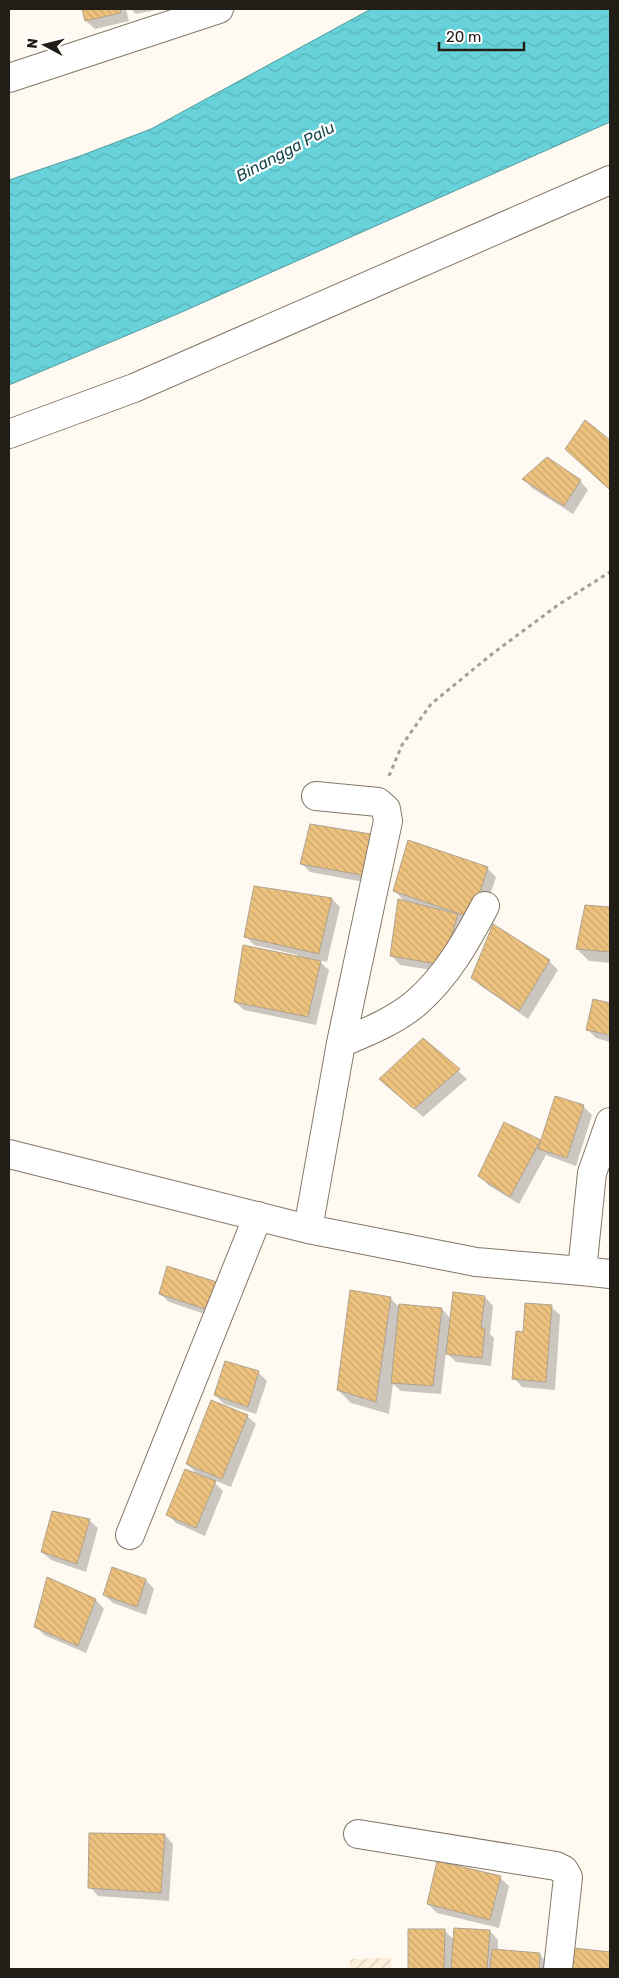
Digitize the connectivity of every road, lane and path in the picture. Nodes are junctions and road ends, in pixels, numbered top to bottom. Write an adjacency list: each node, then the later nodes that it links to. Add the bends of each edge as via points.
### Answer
1 (219, 9): 2 (street)
2 (188, 14): 3 (street)
3 (9, 78)
4 (610, 180): 5 (street, via 134,388)
5 (9, 434)
6 (610, 572): 8 (path, via 558,605 431,704 402,745)
7 (316, 796): 8 (street)
8 (378, 802): 10 (street, via 386,809 388,821)
9 (485, 906): 10 (street, via 458,956 438,982 415,1004 381,1025)
10 (342, 1043): 14 (street)
11 (610, 1122): 15 (street, via 592,1173)
12 (9, 1154): 13 (street)
13 (258, 1216): 14 (street); 17 (street)
14 (308, 1230): 15 (street, via 476,1262)
15 (582, 1271): 16 (street)
16 (610, 1274)
17 (130, 1535)
18 (358, 1834): 19 (street, via 556,1866 564,1870 568,1877)
19 (558, 1969)

